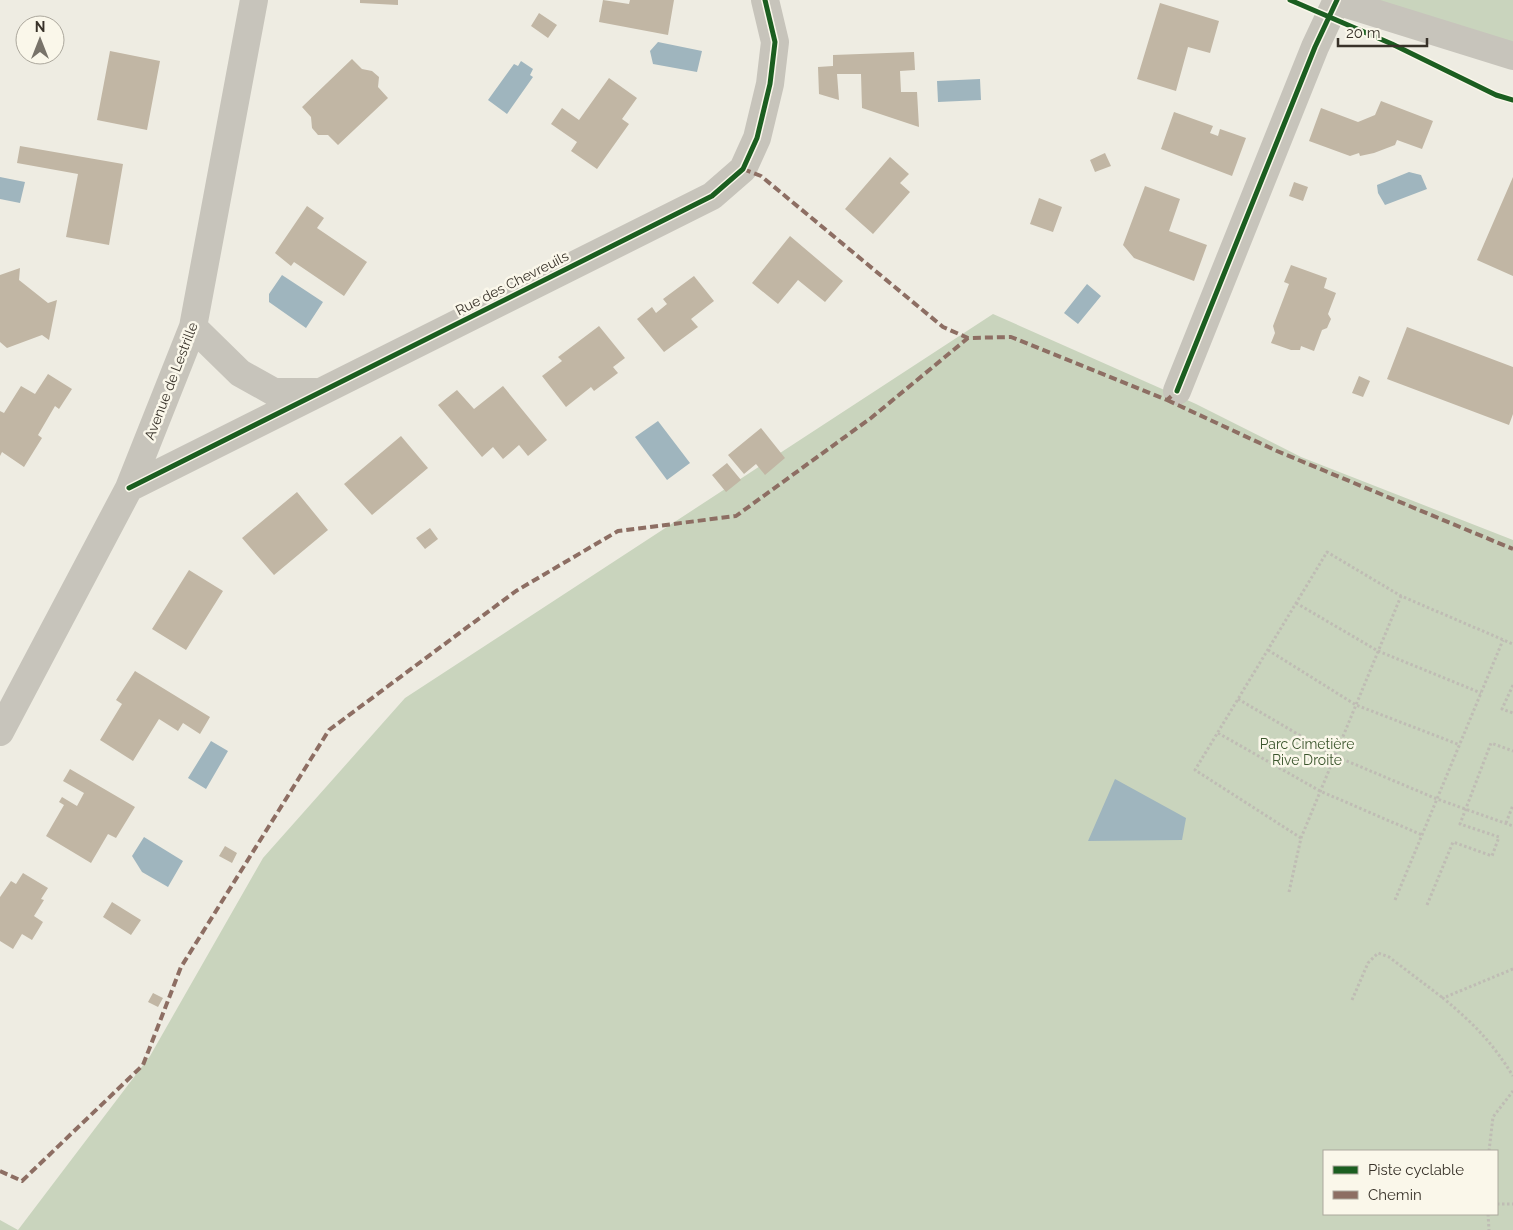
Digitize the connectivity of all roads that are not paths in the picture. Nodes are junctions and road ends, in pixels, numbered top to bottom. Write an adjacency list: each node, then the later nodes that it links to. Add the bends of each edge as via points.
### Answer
1 (254, 0): 5 (street, Avenue de Lestrille)
2 (765, 0): 7 (street, Rue des Chevreuils, via 775,42 770,84 757,138 743,169 712,196)
3 (1339, 0): 4 (street); 6 (street, via 1315,46)
4 (1513, 56)
5 (193, 327): 7 (street, via 240,373 274,392); 8 (street, Avenue de Lestrille)
6 (1177, 390)
7 (320, 392): 8 (street, Rue des Chevreuils)
8 (129, 488): 9 (street, Avenue de Lestrille)
9 (0, 732)

